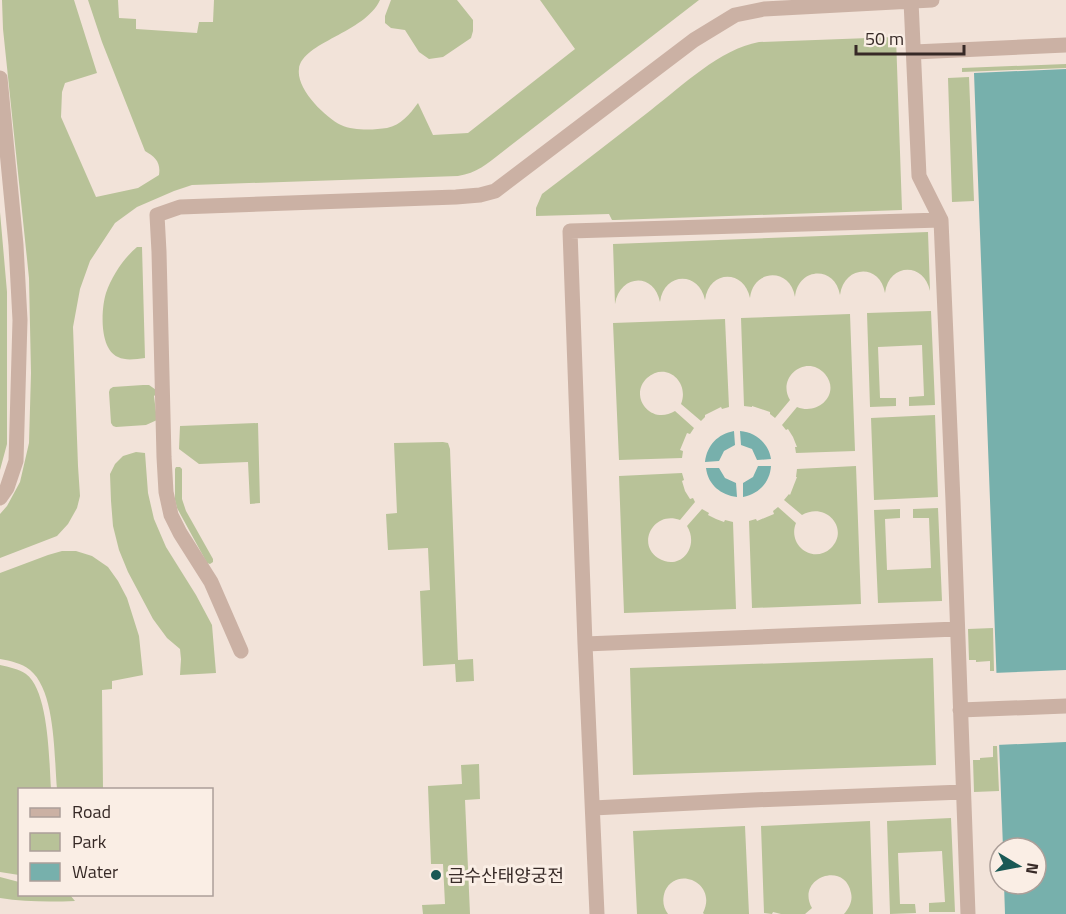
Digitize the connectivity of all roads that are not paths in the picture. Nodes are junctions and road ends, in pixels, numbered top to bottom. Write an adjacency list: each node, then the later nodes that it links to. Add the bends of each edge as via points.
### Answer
1 (932, 0): 2 (street)
2 (911, 1): 3 (street); 5 (street)
3 (734, 8): 11 (street, via 495,191 456,197 180,207 157,215 166,492 171,515 212,582)
4 (1066, 45): 5 (street)
5 (914, 52): 7 (street, via 919,176)
6 (0, 78): 8 (street, via 20,320 16,461)
7 (940, 220): 9 (street); 10 (street, via 570,231)
8 (0, 498)
9 (957, 629): 10 (street); 13 (street)
10 (585, 644): 15 (street)
11 (241, 651)
12 (1066, 706): 13 (street)
13 (960, 710): 14 (street)
14 (963, 792): 15 (street); 17 (street)
15 (593, 808): 16 (street)
16 (597, 914)
17 (968, 914)

